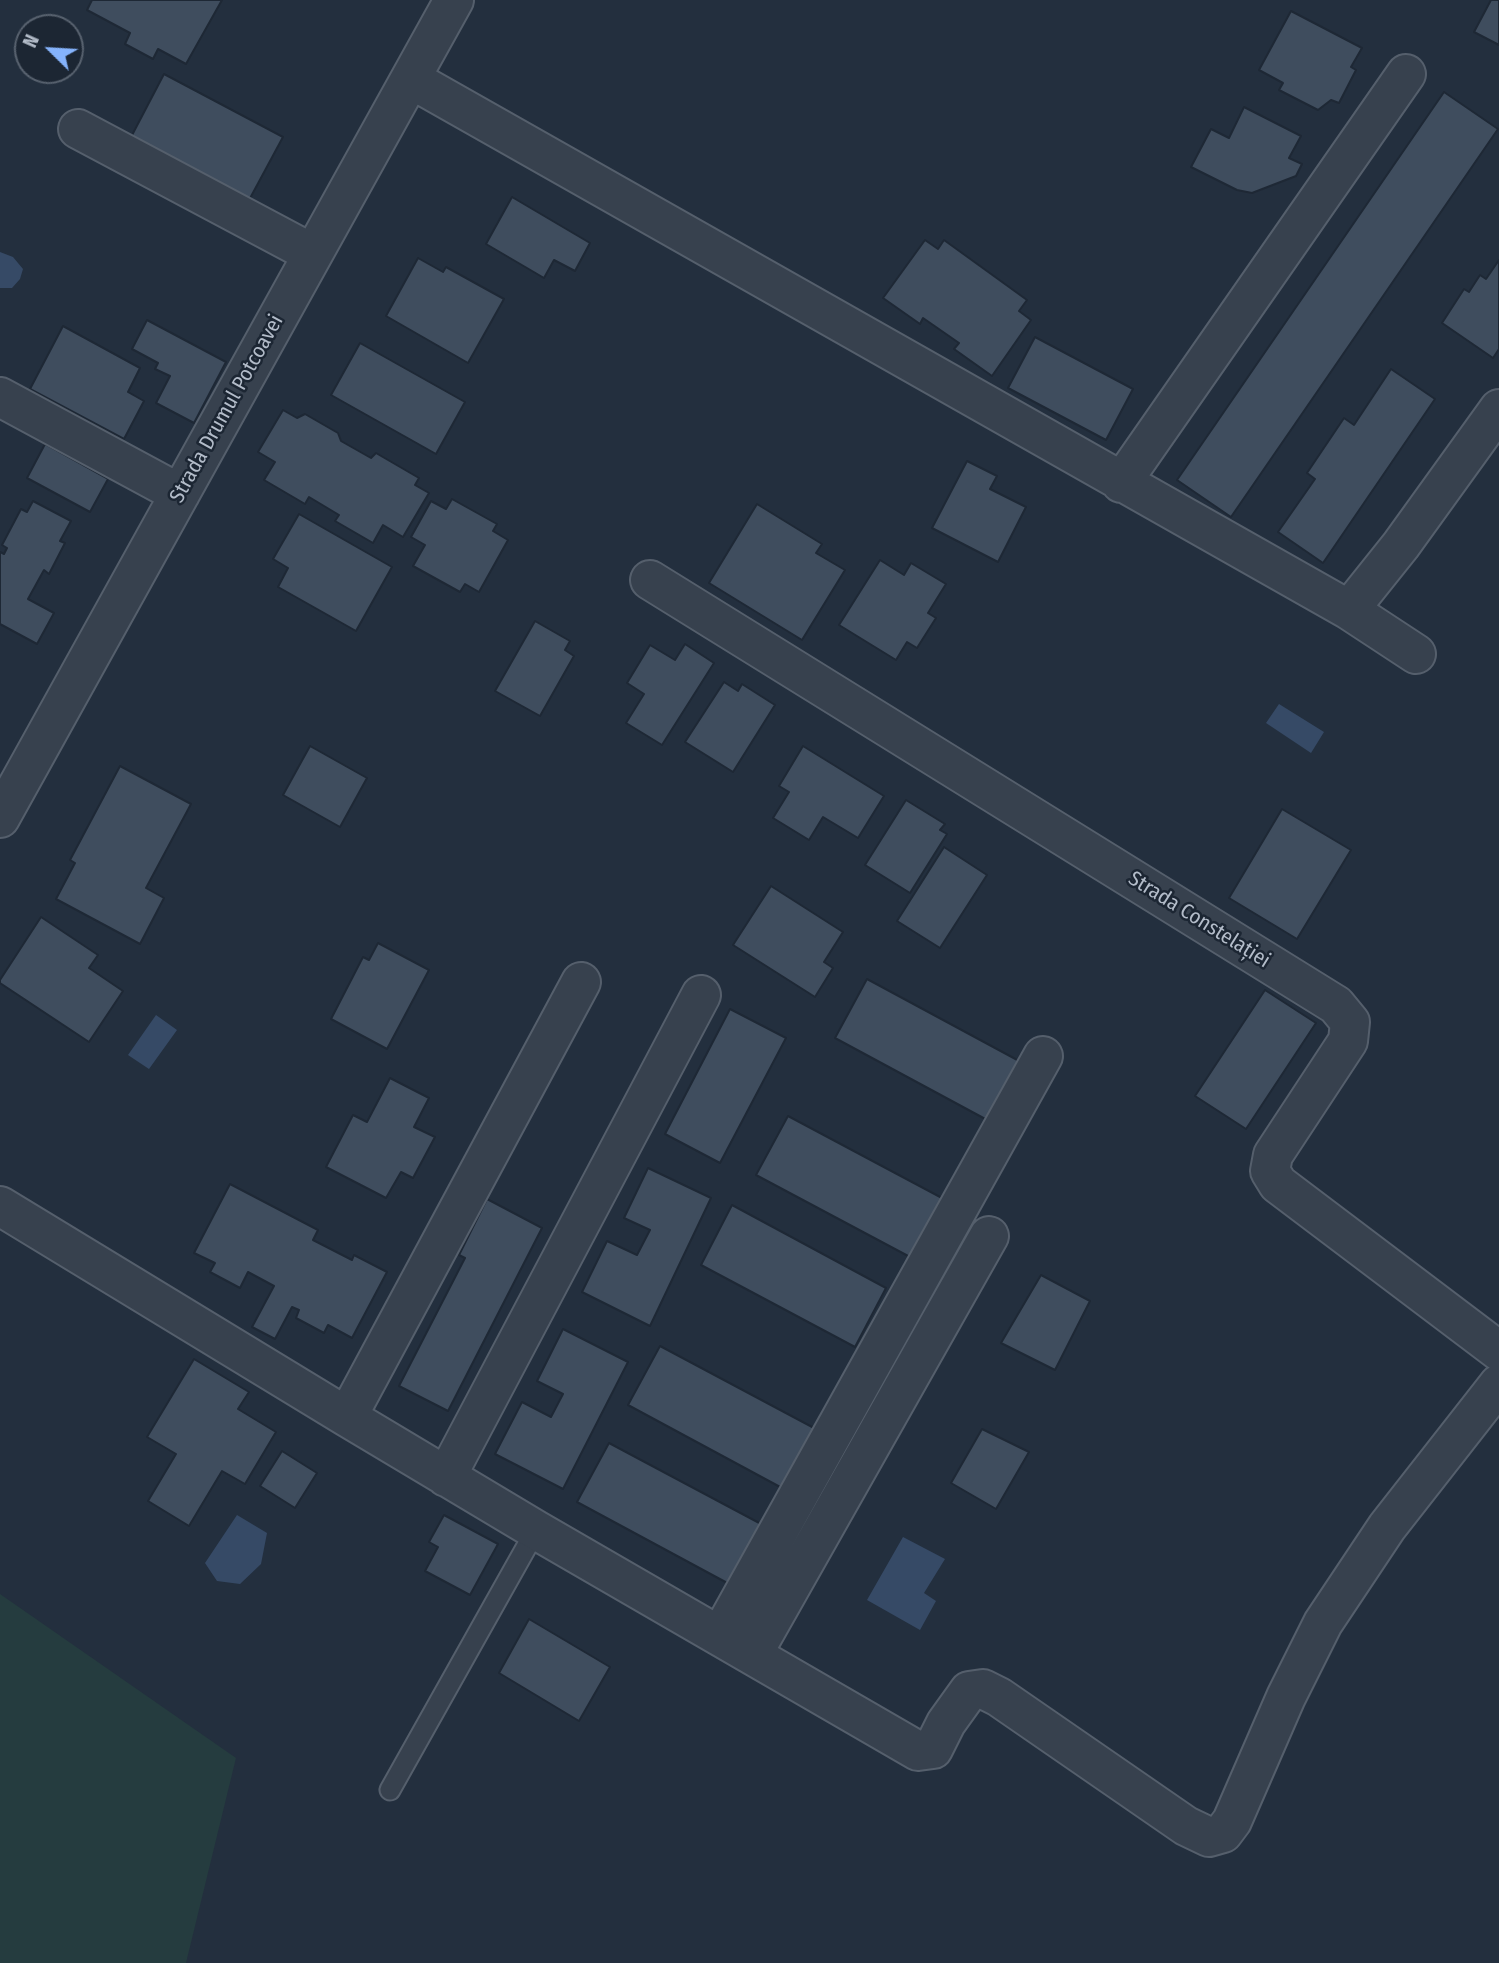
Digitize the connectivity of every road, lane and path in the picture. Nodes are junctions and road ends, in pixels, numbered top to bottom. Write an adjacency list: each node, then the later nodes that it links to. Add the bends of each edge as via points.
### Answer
1 (454, 0): 3 (street, Strada Drumul Potcoavei)
2 (1406, 74): 8 (street)
3 (411, 79): 5 (street, Strada Drumul Potcoavei); 8 (street)
4 (78, 129): 5 (street)
5 (313, 254): 9 (street, Strada Drumul Potcoavei)
6 (0, 397): 9 (street)
7 (1499, 409): 11 (street)
8 (1121, 483): 11 (street)
9 (180, 494): 13 (street, Strada Drumul Potcoavei)
10 (650, 580): 19 (street, Strada Constelației, via 1336,1005 1350,1022 1348,1041 1273,1155 1270,1171 1278,1184)
11 (1349, 610): 12 (street)
12 (1416, 654)
13 (0, 818)
14 (581, 982): 21 (street)
15 (701, 995): 22 (street)
16 (1043, 1056): 24 (street)
17 (0, 1206): 21 (street)
18 (989, 1236): 25 (street)
19 (1499, 1351)
20 (1499, 1384): 25 (street, via 1387,1527 1323,1623 1223,1833 1209,1837 1186,1826 983,1689 969,1691 933,1749 918,1751)
21 (347, 1417): 22 (street)
22 (446, 1477): 23 (street)
23 (536, 1530): 24 (street); 26 (lane)
24 (720, 1636): 25 (street)
25 (752, 1655)
26 (390, 1790)

